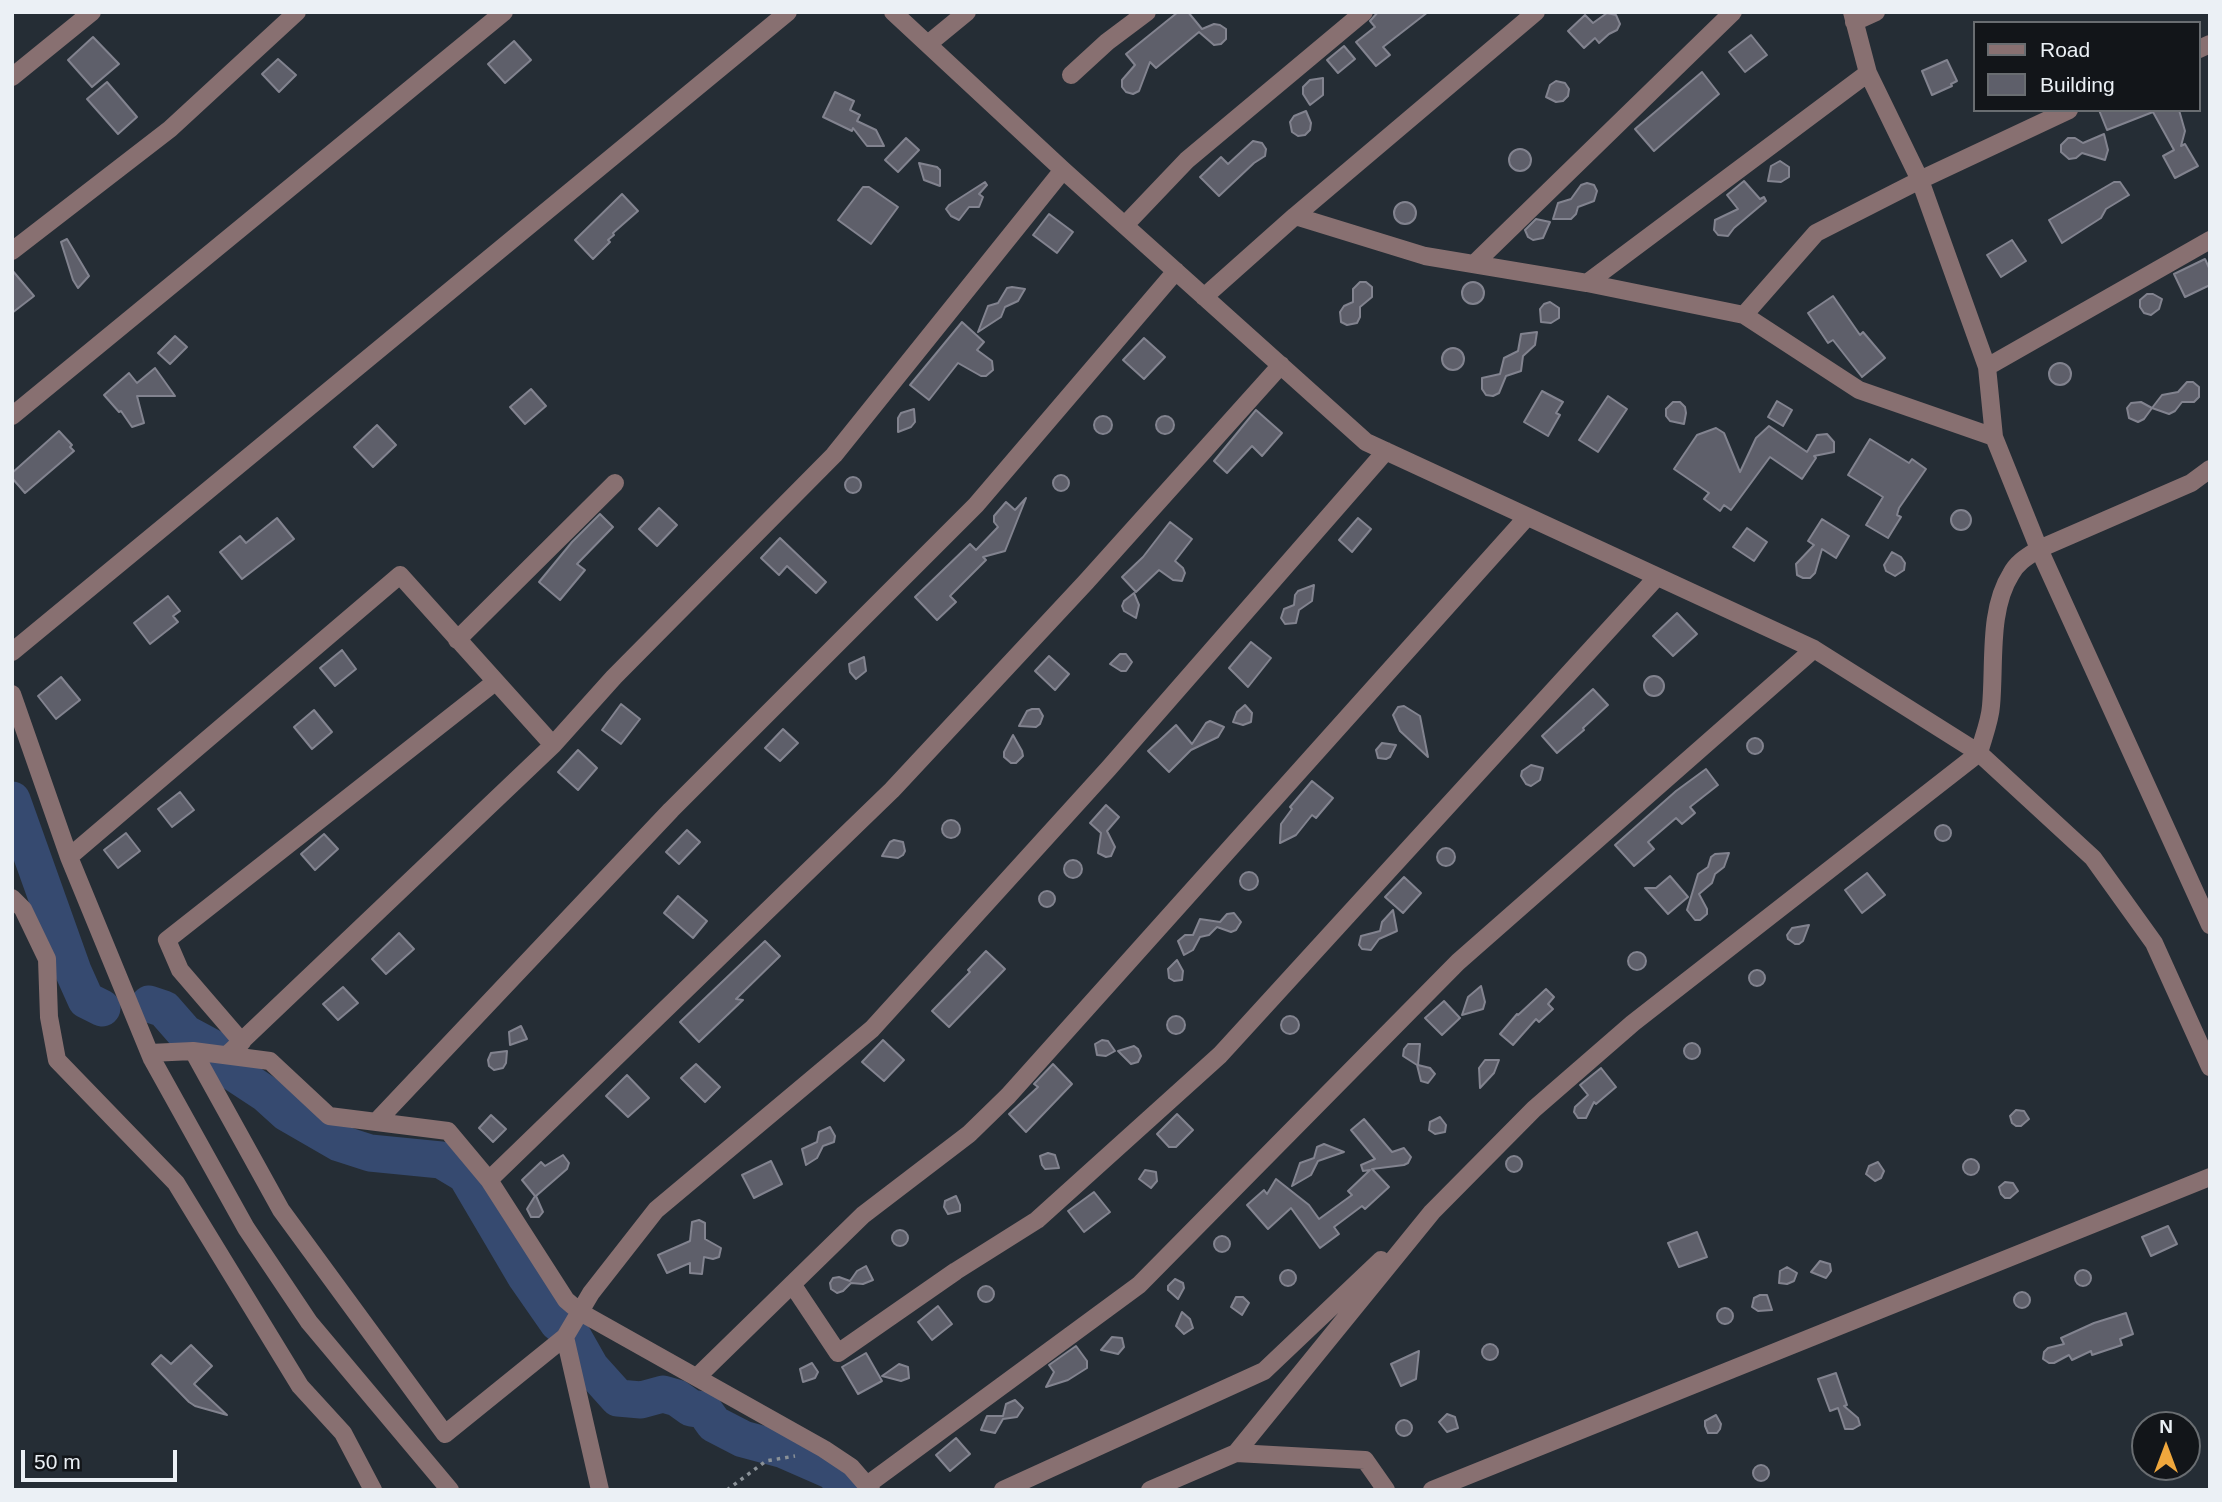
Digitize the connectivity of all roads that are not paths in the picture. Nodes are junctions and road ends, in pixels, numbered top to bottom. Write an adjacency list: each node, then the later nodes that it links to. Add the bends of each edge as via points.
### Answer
1 (92, 12): 16 (street)
2 (297, 12): 23 (street, via 170,129)
3 (504, 12): 31 (street)
4 (788, 12): 41 (street)
5 (893, 12): 13 (street)
6 (967, 12): 13 (street)
7 (1147, 12): 15 (street)
8 (1364, 12): 21 (street, via 1186,160)
9 (1536, 12): 20 (street)
10 (1733, 12): 24 (street)
11 (1876, 12): 12 (street)
12 (1853, 17): 14 (street)
13 (928, 44): 18 (street)
14 (1868, 73): 19 (street); 26 (street)
15 (1071, 75)
16 (12, 77)
17 (2065, 112): 19 (street)
18 (1063, 170): 21 (street); 44 (street, via 834,454)
19 (1920, 180): 28 (street, via 1816,233); 30 (street)
20 (1295, 216): 24 (street, via 1425,256); 27 (street)
21 (1125, 225): 25 (street)
22 (2210, 240): 30 (street)
23 (12, 251)
24 (1475, 263): 26 (street)
25 (1175, 271): 27 (street); 54 (street, via 976,505 671,810)
26 (1587, 283): 28 (street)
27 (1203, 297): 29 (street)
28 (1744, 314): 32 (street, via 1859,390)
29 (1281, 365): 33 (street, via 1366,442); 56 (street, via 892,790)
30 (1987, 367): 32 (street)
31 (12, 416)
32 (1994, 437): 37 (street)
33 (1385, 451): 36 (street); 59 (street, via 1109,768 872,1029 656,1210)
34 (2210, 469): 37 (street, via 2191,483)
35 (615, 484): 39 (street)
36 (1527, 517): 38 (street); 58 (street, via 1008,1096 969,1134 863,1215)
37 (2039, 549): 45 (street, via 2020,562 2004,589 1994,641 1991,709); 48 (street)
38 (1657, 577): 40 (street); 58 (street, via 1220,1055 1037,1220 838,1353)
39 (457, 640): 42 (street); 46 (street, via 400,575)
40 (1814, 649): 45 (street); 63 (street, via 1458,962 1139,1286)
41 (12, 652)
42 (495, 682): 44 (street); 49 (street, via 167,940 180,970)
43 (12, 694): 46 (street)
44 (553, 745): 49 (street)
45 (1979, 753): 53 (street, via 2093,858 2154,943); 57 (street, via 1633,1023 1534,1109)
46 (69, 857): 51 (street)
47 (12, 898): 64 (street, via 23,909 47,959 49,1017 57,1060 176,1183 300,1386 343,1433)
48 (2210, 925)
49 (242, 1042): 52 (street)
50 (193, 1051): 51 (street); 52 (street); 60 (street, via 281,1210 445,1434)
51 (150, 1053): 65 (street, via 246,1228 309,1322)
52 (227, 1055): 54 (street, via 270,1061 329,1116)
53 (2210, 1067)
54 (376, 1122): 56 (street, via 448,1131)
55 (2210, 1177): 70 (street)
56 (489, 1180): 59 (street, via 566,1300)
57 (1432, 1212): 62 (street); 67 (street, via 1264,1371)
58 (792, 1284): 61 (street)
59 (580, 1312): 60 (street); 61 (street)
60 (565, 1336): 66 (street)
61 (697, 1377): 63 (street, via 824,1448 851,1467)
62 (1236, 1453): 68 (street); 69 (street, via 1365,1460)
63 (869, 1488)
64 (373, 1490)
65 (450, 1490)
66 (600, 1490)
67 (1003, 1490)
68 (1150, 1490)
69 (1386, 1490)
70 (1432, 1490)

